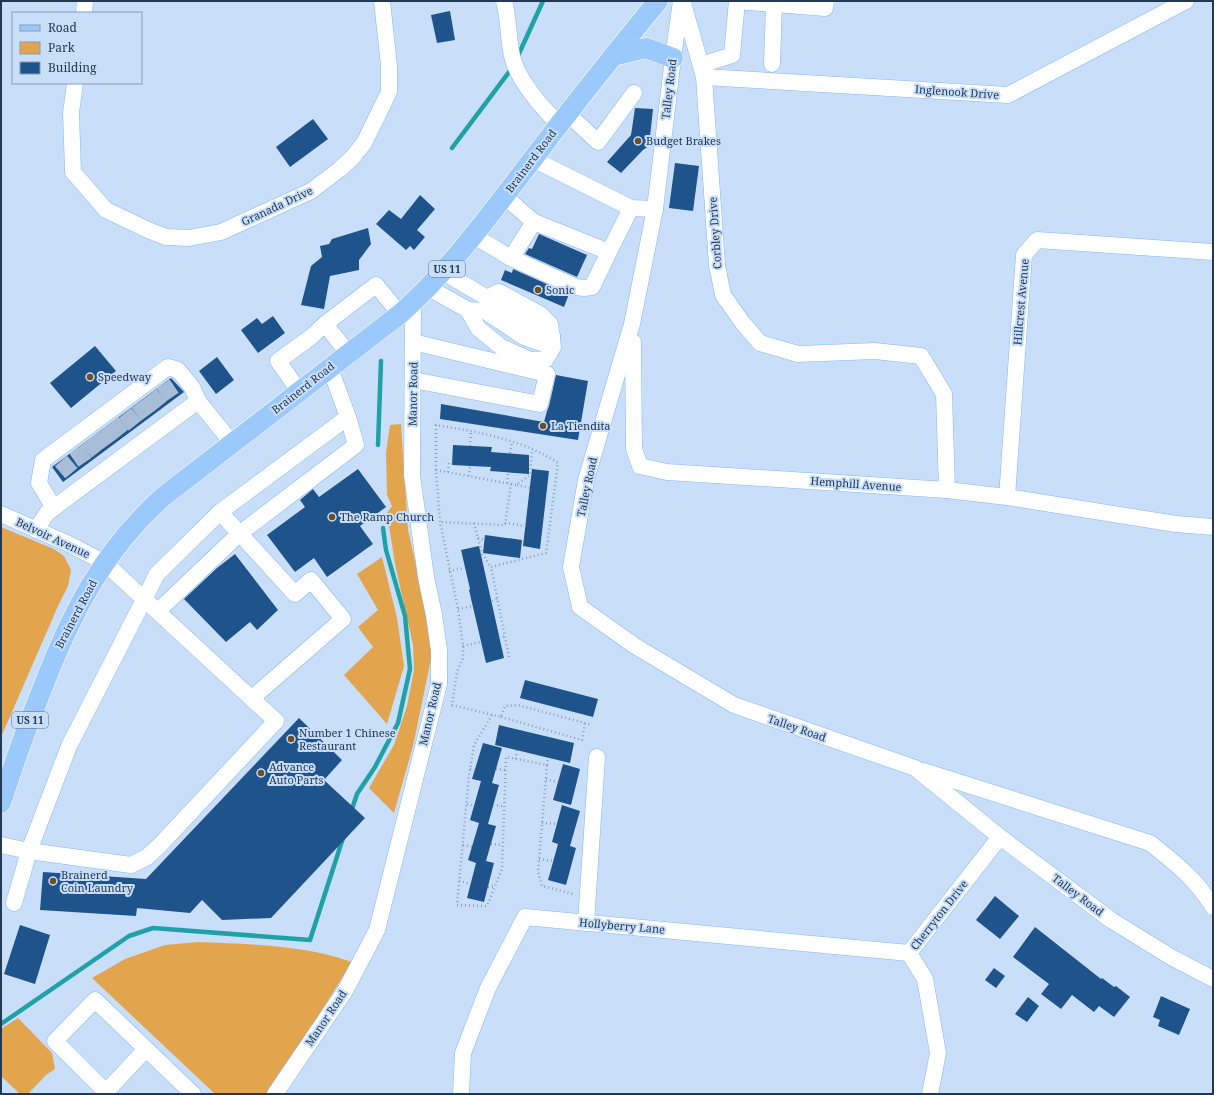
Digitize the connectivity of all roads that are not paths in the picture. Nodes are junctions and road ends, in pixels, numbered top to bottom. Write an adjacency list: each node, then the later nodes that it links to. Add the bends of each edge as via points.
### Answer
1 (85, 1): 10 (street)
2 (382, 1): 15 (street, Granada Drive, via 389,92 364,143 340,170 311,191 221,232 189,238 166,237 106,210 73,172 71,113)
3 (504, 1): 17 (street, via 515,63 540,106)
4 (658, 1): 11 (main road, Brainerd Road / US 11)
5 (682, 1): 12 (street, Talley Road); 14 (street, Corbley Drive)
6 (737, 1): 9 (street); 14 (street, via 732,55)
7 (826, 1): 9 (street, via 825,8)
8 (1186, 1): 14 (street, Inglenook Drive, via 1008,96)
9 (774, 4): 13 (street)
10 (84, 12)
11 (613, 56): 12 (main road, via 646,48); 17 (main road, Brainerd Road / US 11)
12 (673, 58): 21 (street, Talley Road)
13 (772, 64)
14 (703, 71): 40 (street, Corbley Drive, via 716,265 723,295 760,343 798,354 875,351 922,356 944,394)
15 (75, 84)
16 (634, 93): 17 (street, via 598,142)
17 (563, 119): 18 (main road, Brainerd Road / US 11)
18 (533, 159): 19 (main road, Brainerd Road / US 11); 20 (street)
19 (504, 196): 22 (street); 23 (main road, Brainerd Road / US 11)
20 (631, 208): 21 (street); 24 (street)
21 (656, 209): 31 (street, Talley Road)
22 (534, 222): 24 (street); 26 (street)
23 (474, 236): 26 (street); 27 (main road, Brainerd Road / US 11)
24 (609, 252): 26 (street, via 592,287 584,288 576,287)
25 (1213, 252): 41 (street, Hillcrest Avenue, via 1037,240 1024,255)
26 (511, 258)
27 (443, 272): 28 (main road, Brainerd Road / US 11); 28 (street, via 552,336 541,343 524,337 485,311 468,310)
28 (429, 288): 29 (main road, Brainerd Road / US 11)
29 (406, 308): 30 (street, via 376,285); 32 (street, Manor Road); 33 (main road, Brainerd Road / US 11)
30 (325, 324): 33 (street); 36 (street, via 312,337 278,361)
31 (632, 324): 40 (street, Hemphill Avenue, via 634,449 640,466 674,472); 53 (street, Talley Road, via 586,480 572,567 580,607 635,646 734,706)
32 (413, 342): 35 (street, Manor Road); 35 (street, via 547,374 540,404)
33 (348, 353): 34 (main road, Brainerd Road / US 11)
34 (330, 368): 36 (main road, Brainerd Road / US 11); 38 (street)
35 (414, 380): 65 (street, Manor Road, via 412,475 439,650 439,684 377,930 345,991)
36 (299, 391): 39 (main road, Brainerd Road / US 11)
37 (198, 401): 39 (street); 42 (street, via 167,415 91,470 77,481); 42 (street, via 192,387 178,370 168,367 160,380 97,427 58,456 43,460 39,483)
38 (348, 417): 43 (street); 47 (street, via 356,445)
39 (233, 444): 48 (main road, Brainerd Road / US 11, via 147,511)
40 (946, 490): 41 (street, Hemphill Avenue)
41 (1007, 497): 45 (street, Hemphill Avenue, via 1176,524)
42 (54, 508): 46 (street, via 47,513)
43 (220, 512): 47 (street); 49 (street, via 157,574)
44 (2, 515): 46 (street, Belvoir Avenue)
45 (1213, 527)
46 (36, 530): 48 (street, Belvoir Avenue)
47 (239, 534): 50 (street); 51 (street, via 295,594 311,580 343,619)
48 (105, 563): 49 (street, Belvoir Avenue); 54 (main road, Brainerd Road / US 11, via 81,600 55,655)
49 (144, 599): 50 (street, Belvoir Avenue); 57 (street, via 69,746)
50 (158, 611): 51 (street, Belvoir Avenue)
51 (252, 698): 57 (street, Belvoir Avenue, via 276,720 147,857 130,865)
52 (597, 757): 60 (street)
53 (915, 768): 55 (street, Talley Road); 59 (street, Talley Road, via 1150,844 1192,878)
54 (1, 803)
55 (1000, 837): 61 (street, Cherryton Drive); 62 (street, Talley Road, via 1112,920 1171,957)
56 (1, 845): 57 (street)
57 (29, 851): 58 (street)
58 (14, 903)
59 (1213, 907)
60 (586, 923): 61 (street, Hollyberry Lane); 66 (street, Hollyberry Lane, via 525,917 488,988 463,1053)
61 (909, 953): 67 (street, Cherryton Drive, via 925,979 938,1053)
62 (1213, 979)
63 (146, 1049): 63 (street, via 95,1000 55,1040 106,1092); 64 (street)
64 (193, 1094)
65 (275, 1094)
66 (461, 1094)
67 (930, 1094)

